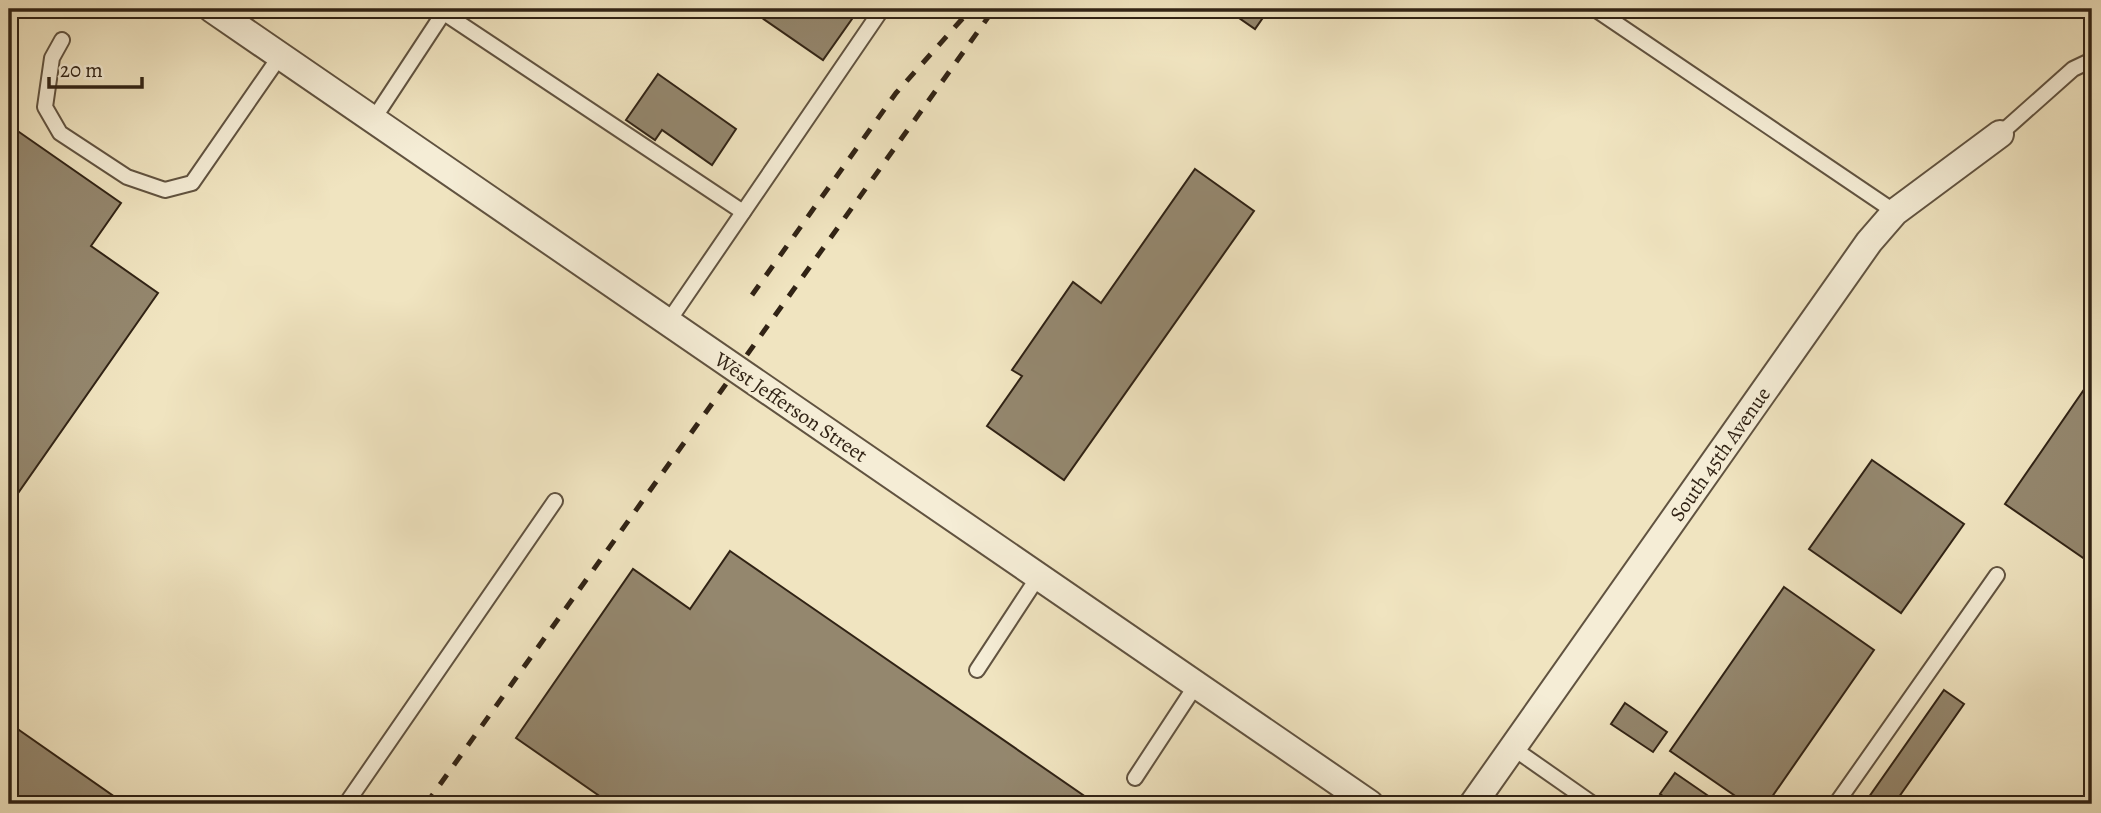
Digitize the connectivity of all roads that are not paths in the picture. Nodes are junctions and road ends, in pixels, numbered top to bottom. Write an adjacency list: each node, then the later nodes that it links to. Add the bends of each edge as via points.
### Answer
1 (212, 9): 6 (street, West Jefferson Street)
2 (882, 9): 10 (lane)
3 (1595, 9): 11 (lane)
4 (445, 11): 8 (lane); 10 (lane)
5 (62, 40): 6 (lane, via 52,58 45,107 60,133 127,177 165,190 192,183)
6 (280, 56): 8 (street, West Jefferson Street)
7 (2092, 60): 9 (lane, via 2073,69)
8 (373, 120): 12 (street, West Jefferson Street)
9 (2000, 134): 11 (street, South 45th Avenue)
10 (743, 212): 12 (lane)
11 (1895, 212): 18 (street, South 45th Avenue, via 1869,242)
12 (668, 322): 15 (street, West Jefferson Street)
13 (555, 501): 20 (lane)
14 (1997, 575): 24 (lane)
15 (1038, 577): 16 (lane); 17 (street, West Jefferson Street)
16 (977, 670)
17 (1196, 685): 19 (lane); 21 (street, West Jefferson Street)
18 (1513, 748): 22 (street, South 45th Avenue); 23 (lane)
19 (1135, 778)
20 (346, 804)
21 (1370, 804)
22 (1473, 804)
23 (1593, 804)
24 (1836, 804)

